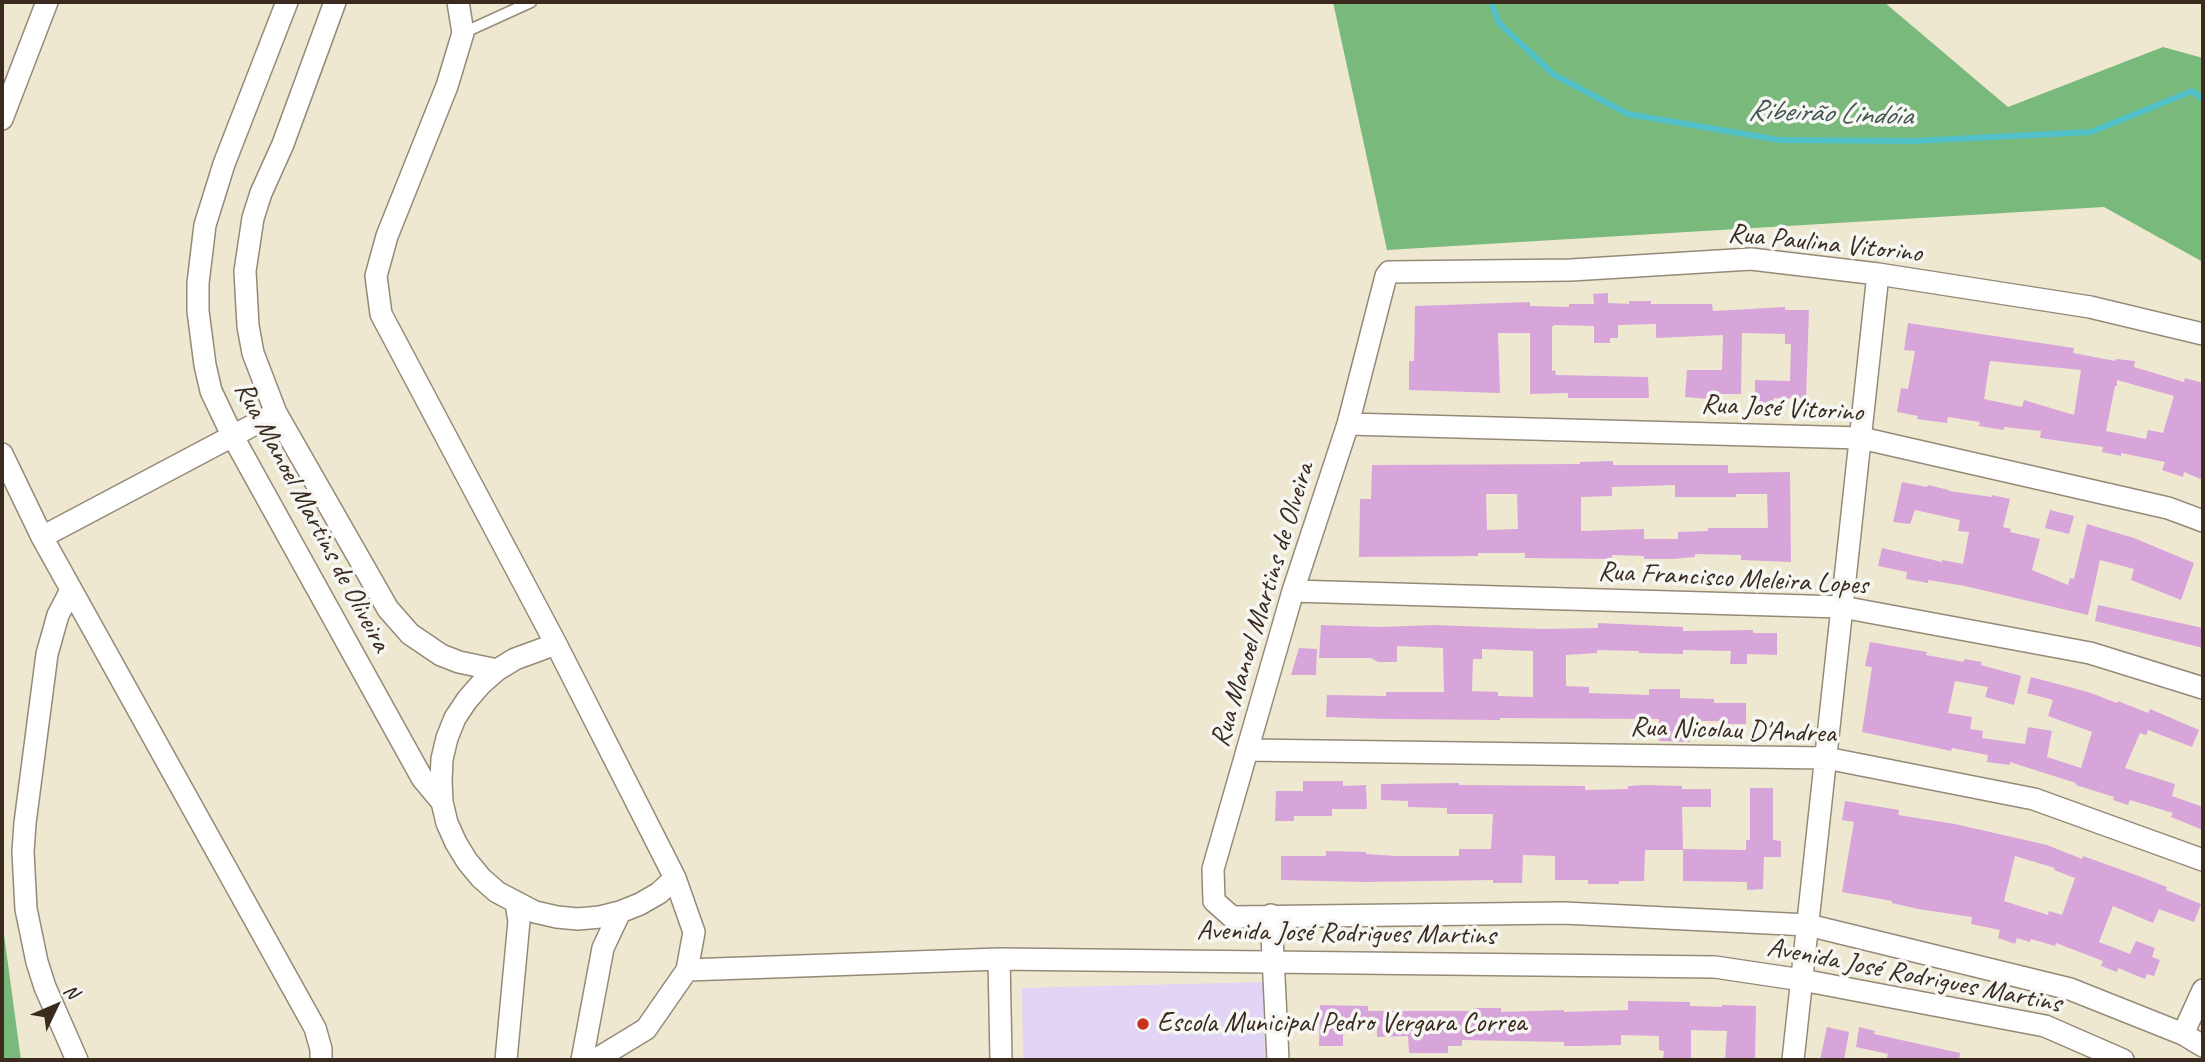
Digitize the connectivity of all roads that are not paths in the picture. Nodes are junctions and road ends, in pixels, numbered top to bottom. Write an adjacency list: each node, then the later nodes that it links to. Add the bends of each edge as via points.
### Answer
1 (47, 2): 7 (street)
2 (287, 2): 13 (street, Rua Manoel Martins de Oliveira, via 213,194 200,256 198,311 205,365 211,391)
3 (335, 2): 11 (street, via 261,192 248,244 248,326 253,353)
4 (458, 2): 6 (street)
5 (531, 2): 6 (lane)
6 (463, 33): 23 (street, via 379,263 376,276 381,314)
7 (2, 118)
8 (1396, 272): 9 (street, Rua Paulina Vitorino, via 1571,270 1751,259); 12 (street, Rua Manoel Martins de Olveira, via 1386,276)
9 (1878, 274): 10 (street, Rua Paulina Vitorino, via 2090,307); 14 (street)
10 (2203, 334)
11 (276, 413): 13 (street); 24 (street, via 378,595 398,622 441,655)
12 (1348, 424): 14 (street, Rua José Vitorino); 21 (street, Rua Manoel Martins de Olveira)
13 (232, 435): 19 (street); 28 (street, Rua Manoel Martins de Oliveira, via 422,778)
14 (1861, 438): 18 (street, Rua José Vitorino, via 2168,508); 22 (street)
15 (2, 454): 17 (street)
16 (2, 498): 17 (street)
17 (25, 503): 19 (street)
18 (2203, 520)
19 (42, 537): 20 (street)
20 (71, 590): 43 (street, via 47,654 24,823 23,880 37,962); 44 (street, via 314,1028)
21 (1293, 591): 22 (street, Rua Francisco Meleira Lopes); 26 (street, Rua Manoel Martins de Olveira)
22 (1842, 607): 25 (street, Rua Francisco Meleira Lopes, via 2090,653); 27 (street)
23 (556, 644): 24 (street); 30 (street)
24 (497, 670): 28 (street, via 455,718 442,759)
25 (2203, 688)
26 (1247, 750): 27 (street, Rua Nicolau D'Andrea); 33 (street, Rua Manoel Martins de Olveira, via 1213,869 1214,901 1232,917)
27 (1826, 758): 29 (street, Rua Nicolau D'Andrea, via 2035,799); 34 (street)
28 (442, 802): 31 (street, via 451,833 467,862 497,892)
29 (2203, 860)
30 (675, 878): 32 (street, via 659,893); 37 (street, via 694,932)
31 (516, 903): 32 (street, via 567,918); 42 (street)
32 (620, 912): 45 (street, via 603,948)
33 (1272, 915): 34 (street, Avenida José Rodrigues Martins, via 1564,913); 36 (street)
34 (1808, 925): 38 (street); 40 (street, Avenida José Rodrigues Martins, via 2070,989)
35 (999, 958): 36 (street, Avenida José Rodrigues Martins); 37 (street, Avenida José Rodrigues Martins); 47 (street)
36 (1274, 962): 38 (street, Avenida José Rodrigues Martins, via 1715,967); 48 (street)
37 (687, 970): 46 (street, via 646,1029)
38 (1802, 979): 49 (street); 50 (street, Avenida José Rodrigues Martins, via 2045,1026)
39 (2203, 990): 40 (street)
40 (2183, 1034): 41 (street, Avenida José Rodrigues Martins)
41 (2203, 1046)
42 (512, 1059)
43 (77, 1060)
44 (321, 1060)
45 (582, 1060)
46 (595, 1060)
47 (1002, 1060)
48 (1278, 1060)
49 (1793, 1060)
50 (2123, 1060)

